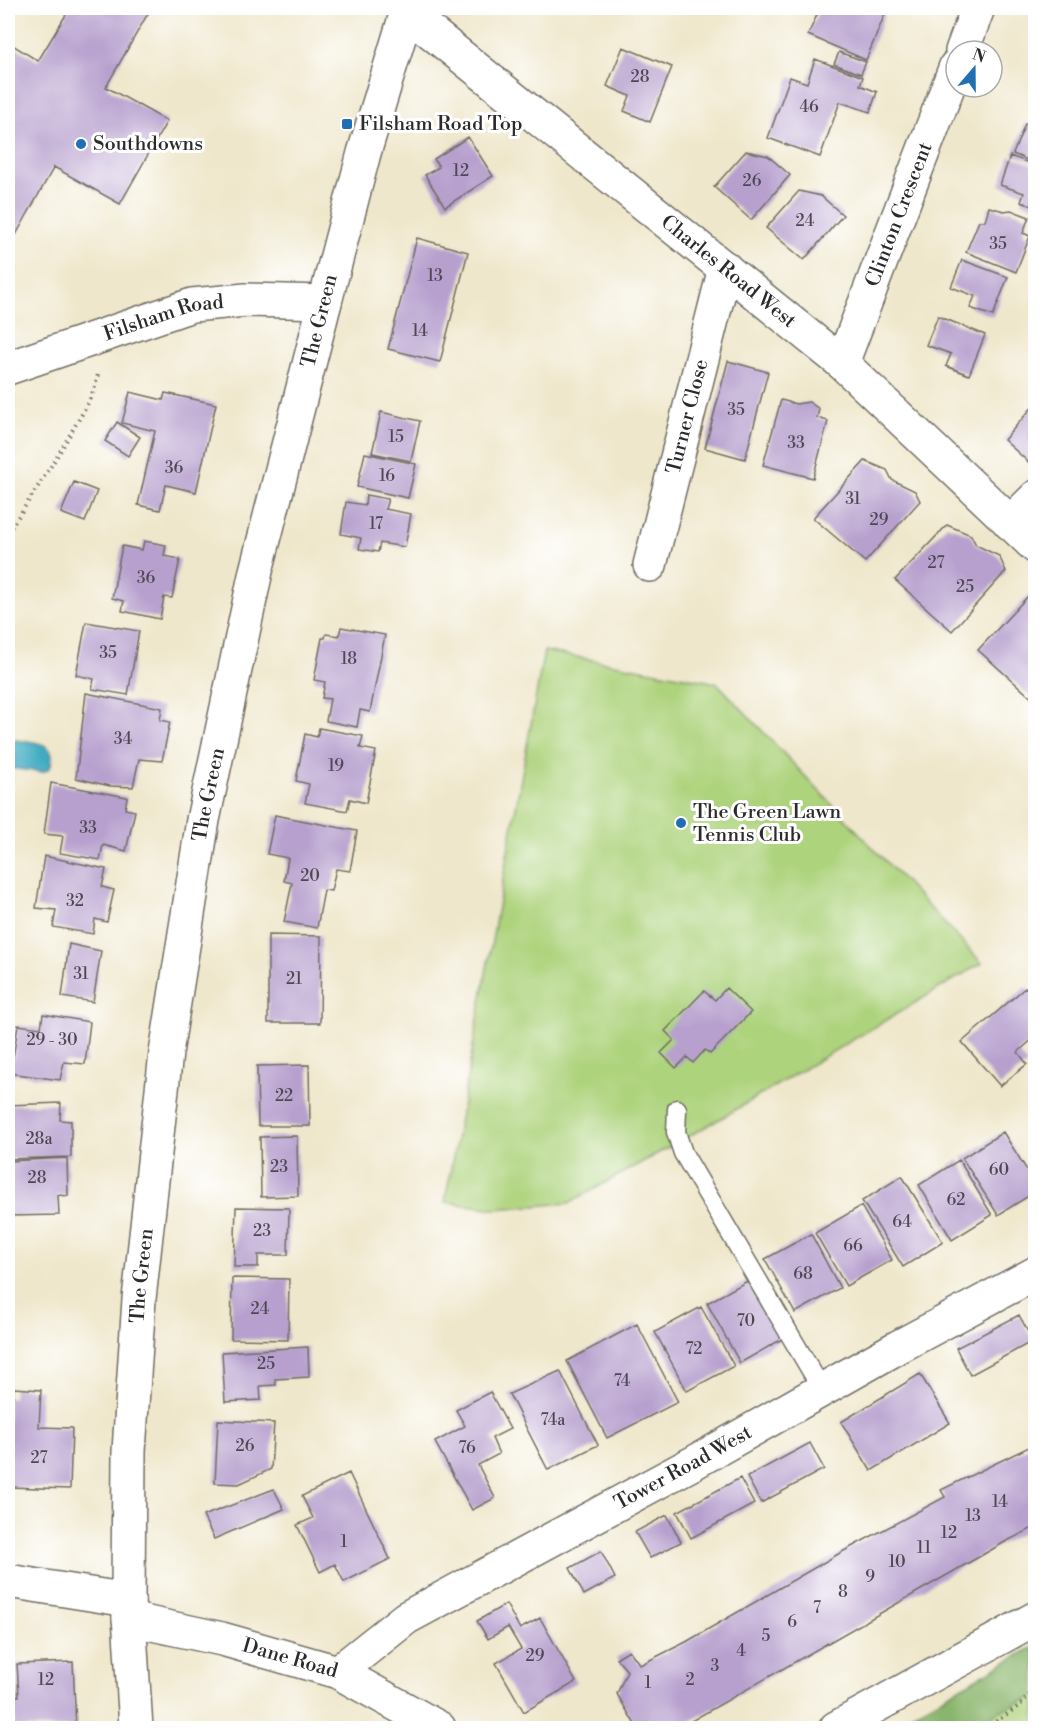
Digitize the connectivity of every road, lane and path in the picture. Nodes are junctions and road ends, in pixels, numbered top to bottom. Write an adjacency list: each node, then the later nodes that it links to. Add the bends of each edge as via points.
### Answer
1 (978, 8): 3 (street)
2 (405, 9): 5 (street, Charles Road West); 6 (street, The Green)
3 (966, 39)
4 (944, 97): 8 (street, Clinton Crescent)
5 (725, 268): 8 (street, Charles Road West); 14 (street, Turner Close)
6 (325, 302): 7 (street, Filsham Road, via 246,300 192,305); 19 (street, The Green, via 256,571 203,820 166,1053 139,1299 129,1451)
7 (93, 339): 9 (street, Filsham Road); 12 (path, via 99,358 89,401)
8 (842, 363): 11 (street, Charles Road West)
9 (8, 368)
10 (1035, 497): 11 (street)
11 (1010, 523): 13 (street, Charles Road West)
12 (8, 532)
13 (1035, 547)
14 (650, 564)
15 (677, 1109): 17 (lane, via 676,1132 683,1153)
16 (1035, 1273): 17 (street, Tower Road West)
17 (823, 1391): 21 (street, Tower Road West, via 406,1618)
18 (8, 1581): 19 (street, Dane Road)
19 (129, 1610): 21 (street, Dane Road); 23 (street, The Green)
20 (1035, 1618): 25 (street)
21 (338, 1672): 24 (street, Dane Road)
22 (1035, 1688): 26 (path, via 1020,1706)
23 (136, 1728)
24 (439, 1728)
25 (836, 1728)
26 (986, 1728)

